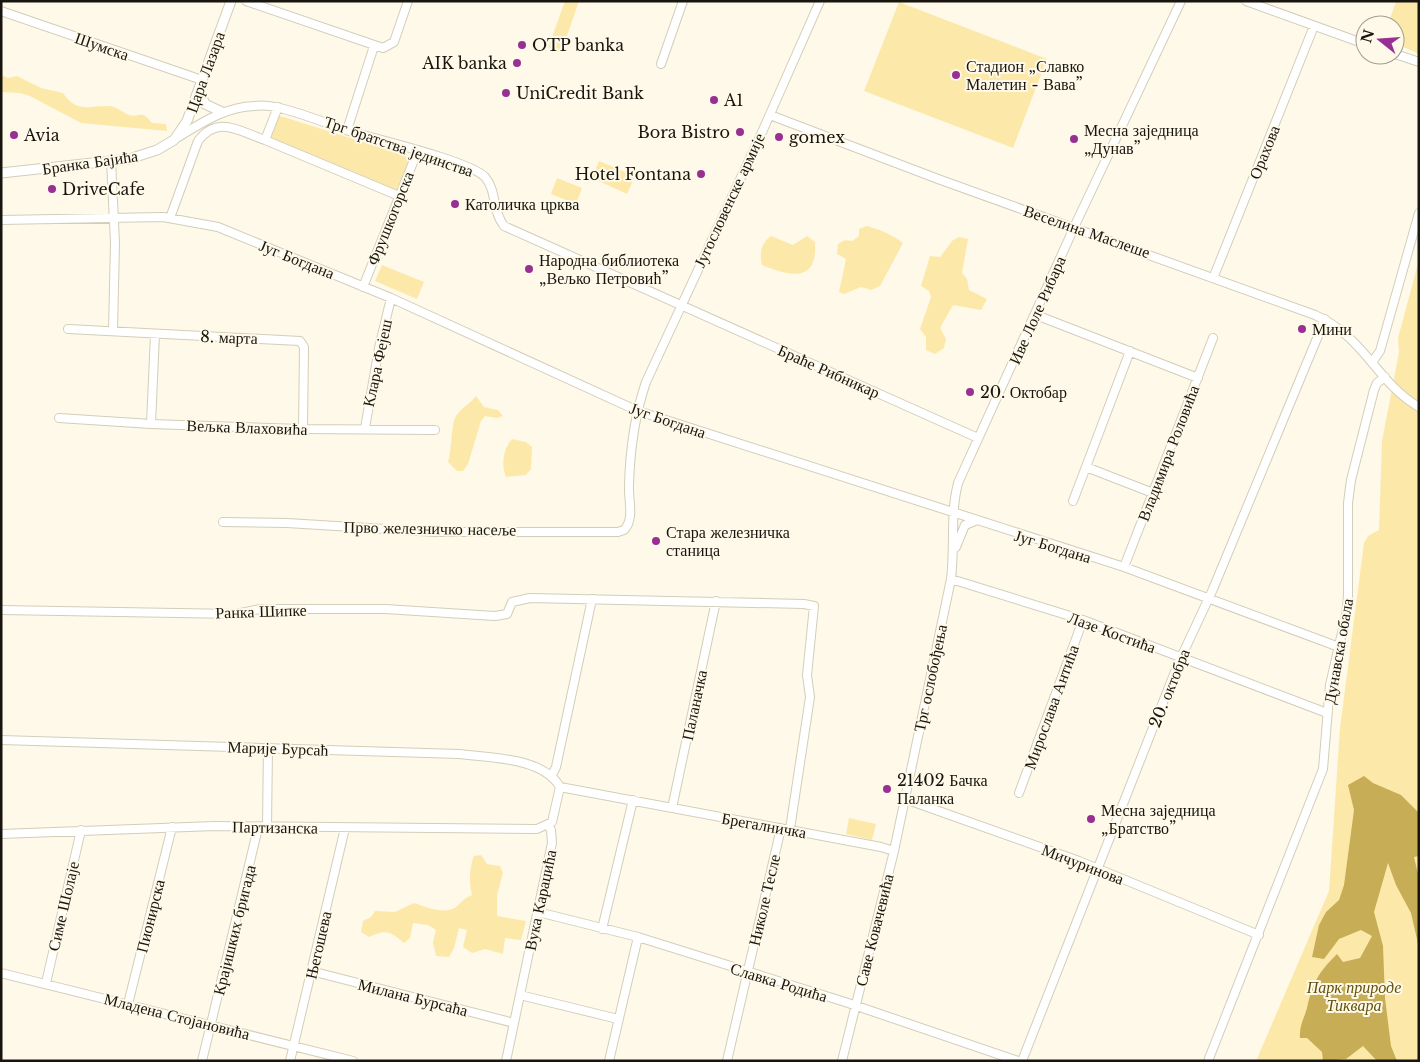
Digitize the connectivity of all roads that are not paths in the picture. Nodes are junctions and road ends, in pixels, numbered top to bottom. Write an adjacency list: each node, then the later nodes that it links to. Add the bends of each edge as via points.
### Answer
1 (231, 1): 15 (main road, Цара Лазара)
2 (246, 1): 11 (street)
3 (408, 1): 11 (street, via 394,42 383,48)
4 (683, 1): 14 (street)
5 (820, 1): 19 (street, Југословенске армије)
6 (1181, 1): 31 (street, Иве Лоле Рибара)
7 (1246, 1): 9 (street)
8 (1, 11): 15 (street, Шумска)
9 (1314, 26): 10 (street); 32 (street, Орахова)
10 (1355, 40)
11 (374, 46): 20 (street)
12 (1405, 57): 13 (street)
13 (1419, 62)
14 (662, 64)
15 (202, 80): 16 (main road, Цара Лазара)
16 (199, 90): 18 (main road, via 205,104); 21 (main road, Цара Лазара, via 187,121)
17 (278, 107): 18 (street, Трг братства јединства, via 254,106); 20 (street, Трг братства јединства); 22 (street)
18 (222, 112): 21 (street, Трг братства јединства)
19 (770, 115): 31 (street, Веселина Маслеше); 35 (street, Југословенске армије)
20 (347, 130): 23 (street, Трг братства јединства)
21 (174, 140): 24 (main road, Бранка Бајића, via 144,155)
22 (265, 140): 26 (street); 29 (street, via 220,126 204,132)
23 (418, 150): 26 (street, Фрушкогорска); 35 (street, Трг братства јединства, via 466,166 485,177 504,226)
24 (111, 160): 25 (main road, Бранка Бајића); 28 (street)
25 (1, 173)
26 (399, 196): 33 (street, Фрушкогорска)
27 (1419, 213): 43 (street, via 1380,351)
28 (114, 217): 29 (street, Југ Богдана); 30 (street, Југ Богдана); 39 (street)
29 (170, 218): 33 (street, Југ Богдана, via 218,227)
30 (1, 220)
31 (1074, 227): 32 (street, Веселина Маслеше); 36 (street, Иве Лоле Рибара)
32 (1214, 276): 37 (street, Веселина Маслеше)
33 (363, 287): 34 (street, Југ Богдана)
34 (391, 298): 47 (street, Југ Богдана); 50 (street, Клара Фејеш)
35 (680, 305): 47 (street, Југословенске армије, via 653,364); 53 (street, Браће Рибникар)
36 (1036, 315): 42 (street); 53 (street, Иве Лоле Рибара)
37 (1325, 319): 43 (street, Веселина Маслеше, via 1353,339); 64 (street, 20. октобра)
38 (68, 329): 39 (street, 8. марта)
39 (113, 331): 40 (street, 8. марта)
40 (155, 334): 49 (street); 51 (street, 8. марта, via 300,341 304,347)
41 (1213, 338): 45 (street, Владимира Роловића)
42 (1130, 351): 45 (street); 54 (street)
43 (1373, 362): 44 (street, Веселина Маслеше)
44 (1385, 376): 46 (street, Веселина Маслеше, via 1403,396); 69 (street, Дунавска обала, via 1374,390 1351,480 1347,510 1348,596)
45 (1198, 378): 55 (street, Владимира Роловића)
46 (1419, 407)
47 (638, 410): 57 (street, Југ Богдана); 58 (street, Југословенске армије, via 629,484)
48 (59, 418): 49 (street, Вељка Влаховића)
49 (151, 424): 51 (street, Вељка Влаховића)
50 (365, 428): 51 (street, Вељка Влаховића); 52 (street, Вељка Влаховића)
51 (303, 430)
52 (435, 430)
53 (978, 438): 57 (street, Иве Лоле Рибара, via 958,483)
54 (1086, 467): 55 (street); 56 (street)
55 (1153, 493): 62 (street, Владимира Роловића)
56 (1073, 501)
57 (953, 514): 59 (street, Југ Богдана); 61 (street, Трг ослобођења)
58 (630, 518): 60 (street, Прво железничко насеље, via 624,530 618,532 435,532)
59 (975, 521): 61 (street, Трг ослобођења, via 969,522 962,530); 62 (street, Југ Богдана)
60 (223, 522)
61 (954, 556): 63 (street, Трг ослобођења)
62 (1124, 568): 64 (street, Југ Богдана)
63 (951, 578): 68 (street, Лазе Костића); 77 (street, Трг ослобођења)
64 (1208, 597): 69 (street, Југ Богдана); 70 (street, 20. октобра)
65 (592, 599): 66 (street); 67 (street, Ранка Шипке, via 521,598 512,602 507,614 495,616 385,609 260,609 236,614); 74 (street)
66 (716, 601): 79 (street, Паланачка); 86 (street, via 814,606 806,675 810,696)
67 (1, 610)
68 (1082, 620): 70 (street, Лазе Костића); 76 (street, Мирослава Антића)
69 (1339, 647): 71 (street, Дунавска обала)
70 (1182, 658): 71 (street, Лазе Костића); 90 (street, 20. октобра)
71 (1327, 713): 93 (street, Дунавска обала, via 1323,769)
72 (1, 740): 73 (street, Марије Бурсаћ)
73 (268, 747): 74 (street, Марије Бурсаћ, via 459,754 525,764); 81 (street)
74 (552, 775): 75 (street)
75 (560, 787): 78 (street, Брегалничка); 80 (street, Вука Караџића, via 554,817)
76 (1019, 793)
77 (905, 799): 89 (street, Саве Ковачевића); 90 (street, Мичуринова)
78 (633, 800): 79 (street, Брегалничка); 92 (street)
79 (672, 808): 85 (street, Брегалничка)
80 (548, 825): 84 (street, Партизанска, via 537,829); 91 (street, Вука Караџића, via 552,843)
81 (267, 826): 83 (street, Партизанска); 84 (street, Партизанска)
82 (172, 827): 83 (street, Партизанска); 87 (street, Партизанска); 100 (street, Пионирска)
83 (258, 828): 104 (street, Крајишких бригада)
84 (344, 828): 95 (street, Његошева)
85 (781, 828): 86 (street, Брегалничка); 97 (street, Николе Тесле)
86 (790, 829): 89 (street, Брегалничка)
87 (81, 830): 88 (street, Партизанска); 98 (street, Симе Шолаје)
88 (1, 834)
89 (894, 851): 101 (street, Саве Ковачевића)
90 (1098, 869): 93 (street, Мичуринова); 114 (street, 20. октобра)
91 (538, 912): 92 (street, Славка Родића); 99 (street, Вука Караџића)
92 (602, 929): 94 (street, Славка Родића)
93 (1259, 935): 115 (street, Дунавска обала)
94 (638, 938): 97 (street, Славка Родића); 102 (street)
95 (311, 972): 103 (street, Милана Бурсаћа); 105 (street, Његошева)
96 (1, 973): 98 (street, Младена Стојановића)
97 (748, 973): 101 (street, Славка Родића); 111 (street, Николе Тесле)
98 (46, 983): 100 (street, Младена Стојановића)
99 (520, 995): 102 (street); 103 (street, Вука Караџића)
100 (128, 1004): 104 (street, Младена Стојановића)
101 (856, 1006): 112 (street, Саве Ковачевића); 113 (street, Славка Родића)
102 (618, 1019): 110 (street)
103 (514, 1023): 109 (street, Вука Караџића)
104 (211, 1024): 105 (street, Младена Стојановића); 106 (street, Крајишких бригада)
105 (293, 1045): 107 (street, Његошева); 108 (street, Младена Стојановића)
106 (202, 1061)
107 (290, 1061)
108 (353, 1061)
109 (506, 1061)
110 (609, 1061)
111 (727, 1061)
112 (842, 1061)
113 (1018, 1061)
114 (1022, 1061)
115 (1208, 1061)

